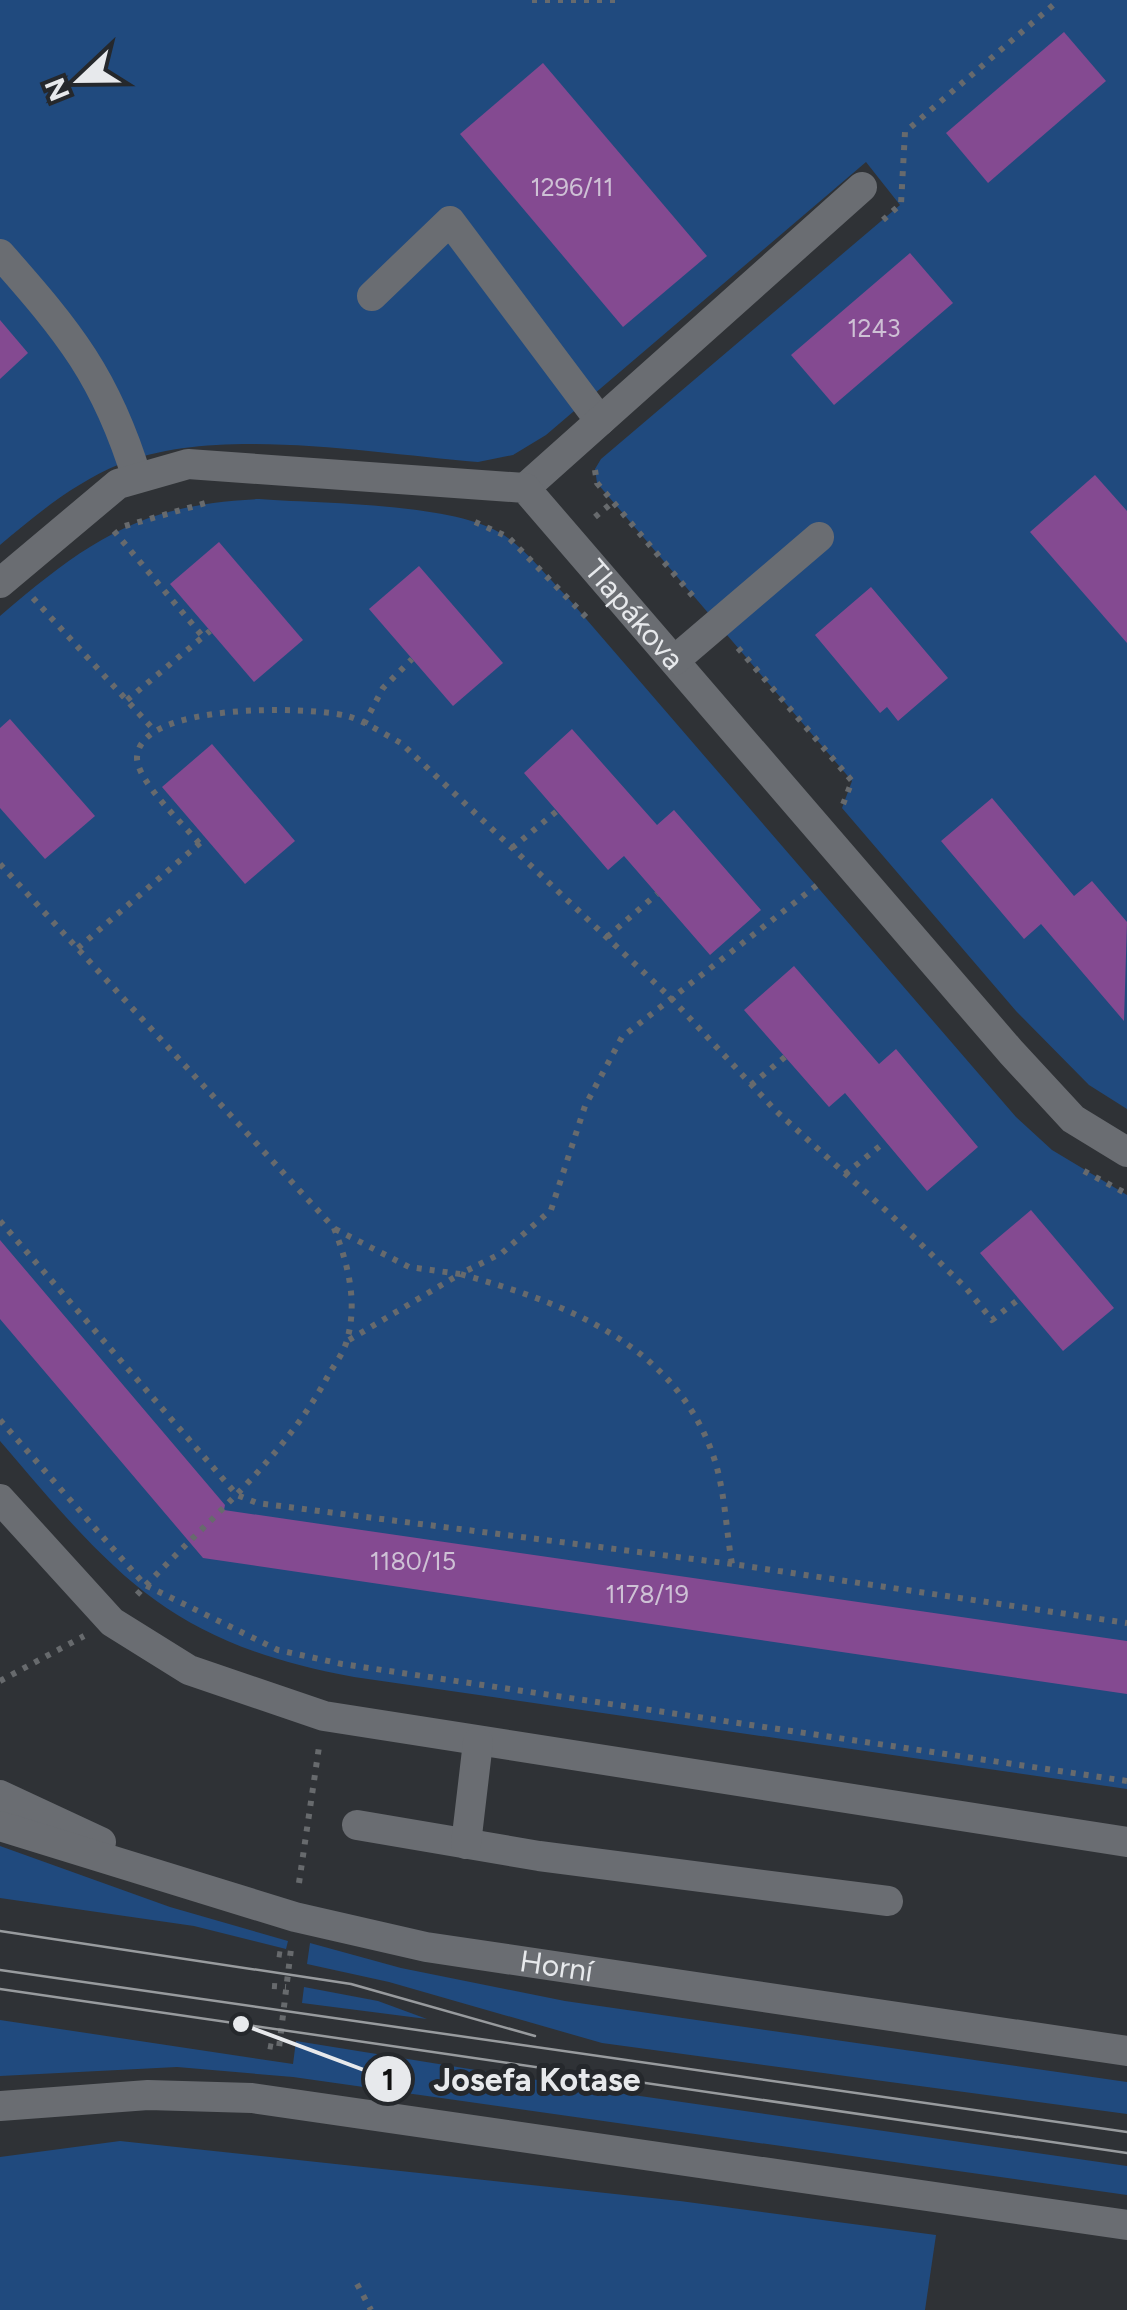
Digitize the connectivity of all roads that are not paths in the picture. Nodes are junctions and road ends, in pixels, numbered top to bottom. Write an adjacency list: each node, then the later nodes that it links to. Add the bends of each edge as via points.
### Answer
1 (862, 187): 4 (street)
2 (0, 254): 5 (street, via 72,335 118,414)
3 (372, 296): 4 (street, via 450,221)
4 (600, 421): 6 (street)
5 (137, 478): 6 (street, via 188,464); 8 (street, via 118,484)
6 (525, 488): 9 (street, Tlapákova)
7 (819, 537): 9 (street)
8 (0, 583)
9 (675, 660): 10 (street, Tlapákova, via 1073,1119)
10 (1127, 1152)
11 (0, 1499): 12 (street, via 112,1622 190,1670 324,1716)
12 (478, 1742): 16 (street); 17 (street)
13 (0, 1795): 19 (street)
14 (357, 1825): 17 (street)
15 (0, 1826): 19 (street, Horní)
16 (1127, 1842)
17 (466, 1844): 18 (street)
18 (888, 1900)
19 (294, 1919): 20 (street, Horní, via 547,1967)
20 (1127, 2051)
21 (0, 2106): 22 (street, via 148,2094 252,2098)
22 (1127, 2225)

